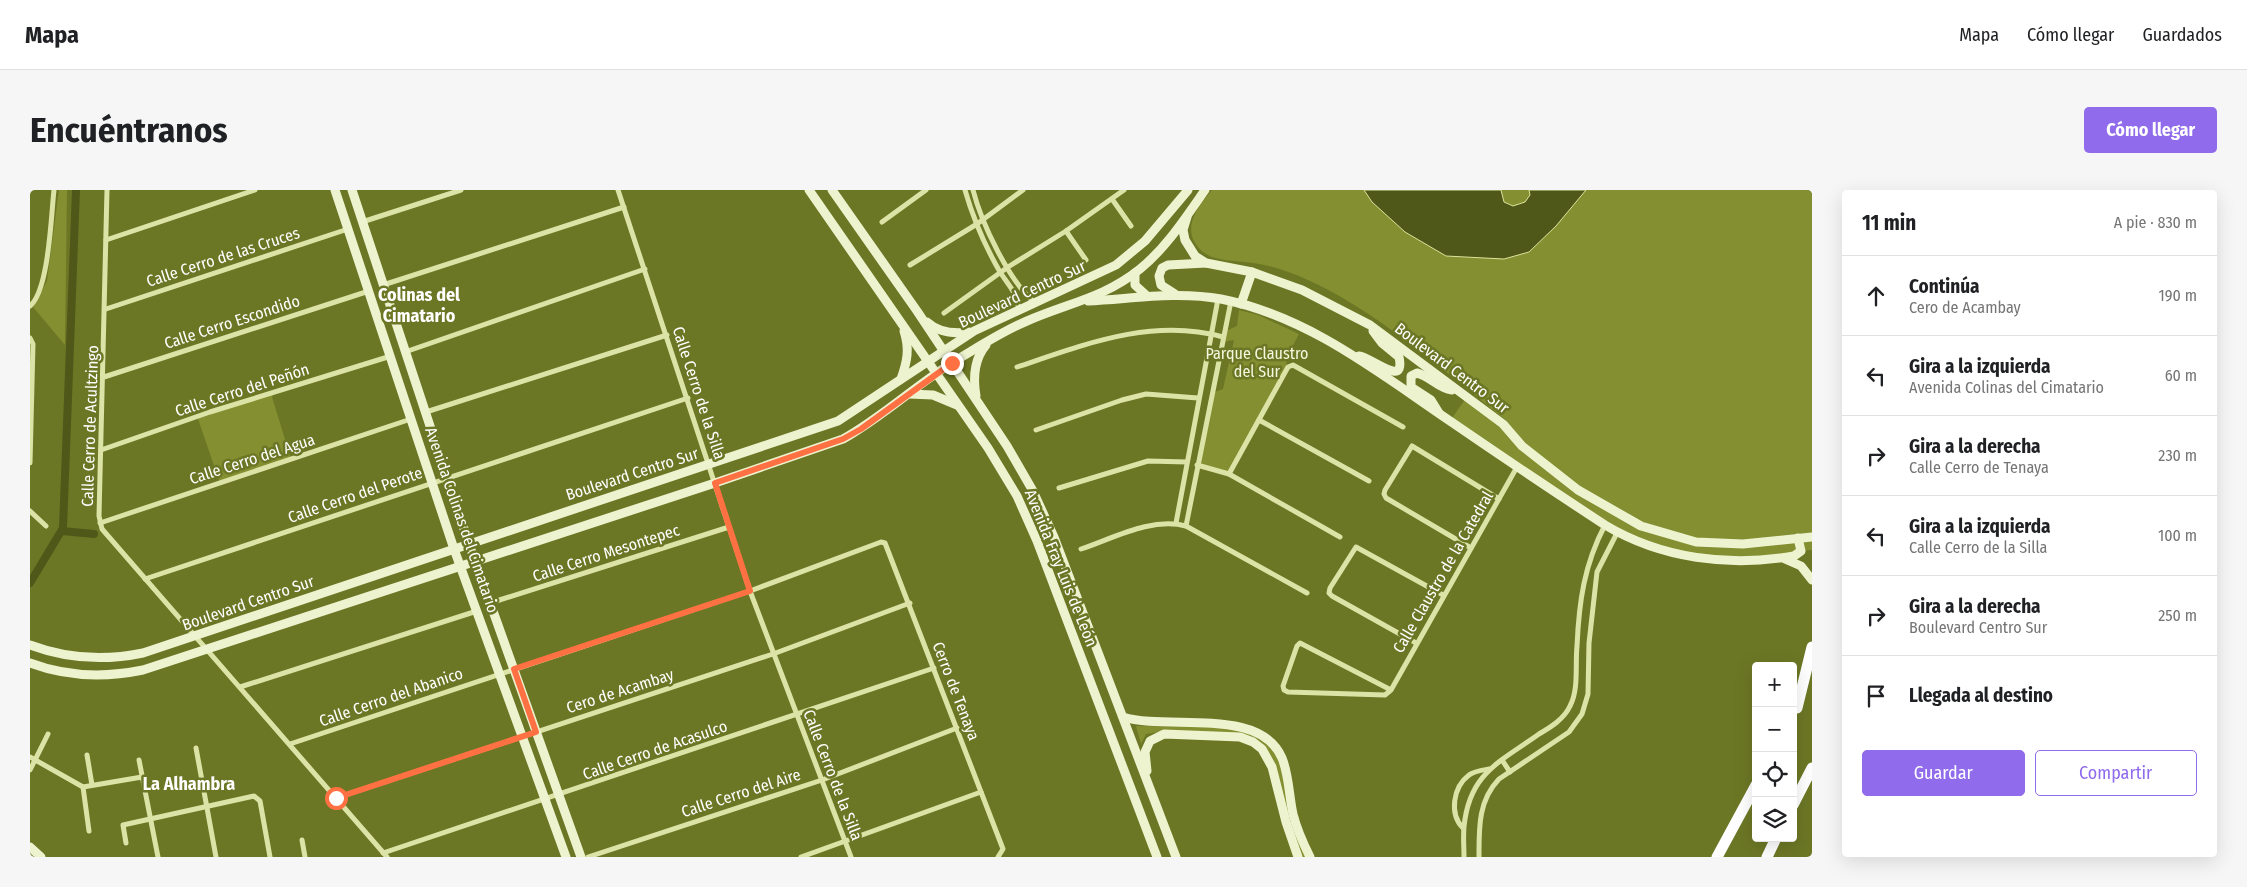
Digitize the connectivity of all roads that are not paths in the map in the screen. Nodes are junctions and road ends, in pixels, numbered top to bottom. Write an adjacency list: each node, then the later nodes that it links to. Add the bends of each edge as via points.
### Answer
1 (54, 190): 41 (street, via 46,264)
2 (107, 190): 28 (street, Calle Cerro de Acultzingo)
3 (255, 190): 28 (street)
4 (347, 190): 17 (street)
5 (352, 190): 22 (street, Avenida Colinas del Cimatario)
6 (461, 190): 22 (street)
7 (618, 190): 19 (street, Calle Cerro de la Silla)
8 (809, 190): 56 (street, Avenida Fray Luis de León)
9 (832, 190): 53 (street, Avenida Fray Luis de León)
10 (926, 190): 23 (street)
11 (965, 190): 24 (street)
12 (973, 190): 21 (street)
13 (1023, 190): 21 (street)
14 (1124, 190): 18 (street)
15 (1188, 190): 47 (street, Boulevard Centro Sur, via 1145,241 1116,265)
16 (1205, 190): 20 (street, Boulevard Centro Sur)
17 (336, 192): 26 (street, Avenida Colinas del Cimatario)
18 (1112, 198): 25 (street); 27 (street)
19 (624, 208): 35 (street, Calle Cerro de la Silla); 39 (street)
20 (1190, 210): 32 (street, Boulevard Centro Sur, via 1183,230 1185,240 1195,256); 38 (street, Boulevard Centro Sur, via 1158,251)
21 (982, 219): 24 (street); 34 (street)
22 (362, 222): 29 (street, Avenida Colinas del Cimatario)
23 (882, 222)
24 (977, 224): 33 (street); 36 (street)
25 (1131, 226)
26 (348, 229): 30 (street, Avenida Colinas del Cimatario); 51 (street, Calle Cerro de las Cruces)
27 (1066, 230): 31 (street); 34 (street)
28 (106, 240): 51 (street, Calle Cerro de Acultzingo)
29 (373, 255): 30 (street); 39 (street, Avenida Colinas del Cimatario)
30 (358, 260): 40 (street, Avenida Colinas del Cimatario)
31 (1086, 260)
32 (1206, 263): 37 (street, Boulevard Centro Sur); 42 (street, via 1162,268 1158,276 1161,285)
33 (910, 265)
34 (1008, 267): 36 (street); 47 (street)
35 (645, 269): 61 (street, Calle Cerro de la Silla); 66 (street)
36 (1000, 272): 52 (street, via 1016,294); 54 (street)
37 (1252, 272): 49 (street); 58 (street, Boulevard Centro Sur, via 1302,290)
38 (1134, 273): 44 (street, via 1135,285); 48 (street, Boulevard Centro Sur)
39 (384, 285): 55 (street, Avenida Colinas del Cimatario)
40 (369, 291): 57 (street, Avenida Colinas del Cimatario); 73 (street, Calle Cerro Escondido)
41 (38, 293): 43 (street); 50 (street)
42 (1177, 295): 44 (street); 45 (street)
43 (30, 296)
44 (1147, 296): 48 (street)
45 (1218, 299): 46 (street); 60 (street)
46 (1231, 301): 49 (street); 62 (street)
47 (1034, 302): 52 (street, Boulevard Centro Sur)
48 (1082, 302): 64 (street, Boulevard Centro Sur, via 1028,320)
49 (1241, 304): 67 (street, via 1291,322)
50 (30, 306)
51 (106, 309): 73 (street, Calle Cerro de Acultzingo)
52 (1019, 309): 59 (street, Boulevard Centro Sur)
53 (917, 310): 59 (street, via 937,329 959,334); 65 (street, Avenida Fray Luis de León)
54 (944, 313)
55 (394, 321): 57 (street); 66 (street, Avenida Colinas del Cimatario)
56 (900, 321): 69 (street, Avenida Fray Luis de León); 74 (street, via 908,355)
57 (380, 325): 68 (street, Avenida Colinas del Cimatario)
58 (1370, 325): 67 (street, via 1382,343 1399,357 1398,369 1389,372 1366,356); 77 (street, Boulevard Centro Sur)
59 (974, 331): 65 (street, Boulevard Centro Sur)
60 (1212, 334): 62 (street); 71 (street, via 1148,331 1108,337); 80 (street)
61 (667, 335): 79 (street, Calle Cerro de la Silla); 84 (street)
62 (1223, 337): 91 (street)
63 (30, 339): 82 (street, via 33,344)
64 (988, 342): 70 (street, Boulevard Centro Sur); 81 (street, via 978,357 975,369)
65 (943, 350): 69 (street, Boulevard Centro Sur); 70 (street, Avenida Fray Luis de León)
66 (406, 352): 75 (street, Avenida Colinas del Cimatario)
67 (1353, 355): 85 (street)
68 (390, 356): 76 (street, Avenida Colinas del Cimatario); 92 (street, Calle Cerro del Peñón)
69 (928, 360): 72 (street, Avenida Fray Luis de León); 74 (street, Boulevard Centro Sur)
70 (952, 363): 72 (street, Boulevard Centro Sur); 81 (street, Avenida Fray Luis de León)
71 (1017, 367)
72 (937, 373): 78 (street, Boulevard Centro Sur); 83 (street, Avenida Fray Luis de León)
73 (104, 377): 92 (street, Calle Cerro de Acultzingo)
74 (900, 379): 96 (street, Boulevard Centro Sur, via 838,421)
75 (415, 382): 76 (street); 84 (street, Avenida Colinas del Cimatario)
76 (401, 388): 86 (street, Avenida Colinas del Cimatario)
77 (1455, 390): 85 (street, via 1443,388 1423,374 1411,376 1411,387 1436,404); 115 (street, Boulevard Centro Sur, via 1503,424 1522,446 1578,490 1641,526 1696,542 1743,544)
78 (908, 394): 83 (street, via 933,395); 102 (street, Boulevard Centro Sur, via 843,439)
79 (688, 398): 96 (street, Calle Cerro de la Silla); 99 (street, Calle Cerro del Perote)
80 (1198, 398): 89 (street, via 1146,394); 90 (street)
81 (976, 399): 154 (street, Avenida Fray Luis de León, via 1033,490)
82 (31, 406): 94 (street)
83 (959, 407): 201 (street, Avenida Fray Luis de León, via 1017,496)
84 (426, 412): 99 (street, Avenida Colinas del Cimatario)
85 (1440, 414): 97 (street)
86 (412, 419): 101 (street, Avenida Colinas del Cimatario); 106 (street, Calle Cerro del Agua)
87 (1259, 420): 88 (street, via 1288,367 1293,365); 98 (street); 100 (street)
88 (1403, 427)
89 (1036, 430)
90 (1192, 433): 91 (street); 93 (street)
91 (1203, 434): 95 (street)
92 (101, 450): 106 (street, Calle Cerro de Acultzingo)
93 (1187, 462): 103 (street, via 1148,460); 107 (street)
94 (30, 463)
95 (1197, 464): 98 (street); 110 (street)
96 (709, 465): 102 (street, Calle Cerro de la Silla); 117 (street, Boulevard Centro Sur)
97 (1517, 467): 104 (street, Calle Claustro de la Catedral); 108 (street)
98 (1229, 474): 113 (street)
99 (447, 477): 101 (street, Calle Cerro del Perote); 117 (street, Avenida Colinas del Cimatario)
100 (1370, 481)
101 (432, 482): 119 (street, Avenida Colinas del Cimatario); 126 (street, Calle Cerro del Perote)
102 (715, 483): 111 (street, Calle Cerro de la Silla); 122 (street, Boulevard Centro Sur)
103 (1060, 488)
104 (1499, 499): 118 (street, Calle Claustro de la Catedral); 118 (street, via 1412,446 1385,490 1386,498)
105 (30, 512): 109 (street)
106 (100, 523): 126 (street, Calle Cerro de Acultzingo)
107 (1176, 523): 110 (street); 120 (street, via 1149,525)
108 (1604, 525): 112 (street); 124 (street)
109 (46, 526)
110 (1186, 526): 129 (street)
111 (728, 527): 128 (street, Calle Cerro de la Silla); 131 (street, Calle Cerro Mesontepec)
112 (1617, 533): 121 (street, via 1677,555 1718,560); 125 (street)
113 (1340, 537)
114 (1812, 537): 115 (street, Boulevard Centro Sur)
115 (1798, 538): 121 (street, via 1801,551)
116 (885, 542): 128 (street, Calle Cerro del Abanico); 132 (street, Cerro de Tenaya)
117 (469, 544): 119 (street, Boulevard Centro Sur); 122 (street, Avenida Colinas del Cimatario)
118 (1471, 548): 130 (street, Calle Claustro de la Catedral)
119 (454, 549): 123 (street, Avenida Colinas del Cimatario); 136 (street, Boulevard Centro Sur)
120 (1081, 549)
121 (1783, 558): 127 (street, via 1801,566)
122 (475, 560): 123 (street, Boulevard Centro Sur); 131 (street, Avenida Colinas del Cimatario)
123 (461, 566): 133 (street, Avenida Colinas del Cimatario); 142 (street, Boulevard Centro Sur)
124 (1586, 569): 125 (street); 138 (street)
125 (1598, 572): 139 (street)
126 (145, 579): 136 (street, Calle Cerro de Acultzingo)
127 (1812, 580)
128 (750, 591): 143 (street, Calle Cerro de la Silla); 146 (street, Calle Cerro del Abanico)
129 (1307, 593)
130 (1443, 596): 137 (street, Calle Claustro de la Catedral); 137 (street, via 1356,547 1334,581 1329,593 1332,596)
131 (490, 603): 134 (street, Avenida Colinas del Cimatario)
132 (910, 603): 143 (street, Cero de Acambay); 145 (street, Cerro de Tenaya)
133 (477, 611): 135 (street, Avenida Colinas del Cimatario); 149 (street)
134 (498, 625): 135 (street); 146 (street, Avenida Colinas del Cimatario)
135 (484, 630): 147 (street, Avenida Colinas del Cimatario)
136 (197, 636): 140 (street, Boulevard Centro Sur, via 143,653 110,659 68,656); 142 (street, Calle Cerro de Acultzingo)
137 (1416, 643): 150 (street, Calle Claustro de la Catedral)
138 (1577, 643): 139 (street); 164 (street, via 1575,691 1570,708 1557,722)
139 (1589, 643): 168 (street, via 1588,694 1582,714 1570,732)
140 (30, 645)
141 (1812, 648): 151 (highway)
142 (207, 649): 144 (street, Boulevard Centro Sur, via 143,670 114,675 79,675); 149 (street, Calle Cerro de Acultzingo)
143 (774, 654): 153 (street, Calle Cerro de la Silla); 156 (street, Cero de Acambay)
144 (30, 663)
145 (934, 668): 153 (street, Calle Cerro de Acasulco); 155 (street, Cerro de Tenaya)
146 (514, 669): 147 (street, Calle Cerro del Abanico); 156 (street, Avenida Colinas del Cimatario)
147 (500, 673): 158 (street, Avenida Colinas del Cimatario); 159 (street, Calle Cerro del Abanico)
148 (1812, 678): 152 (highway)
149 (240, 687): 159 (street, Calle Cerro de Acultzingo)
150 (1391, 690): 150 (street, via 1300,643 1283,686 1288,692 1385,694)
151 (1796, 707)
152 (1797, 707)
153 (798, 715): 170 (street, Calle Cerro de la Silla); 176 (street, Calle Cerro de Acasulco)
154 (1123, 717): 171 (street, Avenida Fray Luis de León); 204 (street, via 1139,721 1239,726 1263,735 1272,742 1283,761 1296,823)
155 (957, 728): 170 (street, Calle Cerro del Aire); 174 (street, Cerro de Tenaya)
156 (536, 732): 158 (street, Cero de Acambay); 176 (street, Avenida Colinas del Cimatario)
157 (48, 734): 162 (street)
158 (523, 737): 178 (street, Cero de Acambay); 179 (street, Avenida Colinas del Cimatario)
159 (290, 744): 178 (street, Calle Cerro de Acultzingo)
160 (196, 748): 180 (street)
161 (87, 755): 172 (street)
162 (33, 758): 167 (street); 173 (street)
163 (139, 760): 169 (street)
164 (1502, 760): 165 (street); 168 (street)
165 (1489, 768): 182 (street, via 1477,783); 182 (street, via 1470,774 1460,786 1455,798 1455,814)
166 (1812, 768): 177 (highway)
167 (30, 770)
168 (1510, 772): 206 (street, via 1490,789 1481,808)
169 (142, 777): 172 (street); 181 (street)
170 (822, 780): 185 (street, Calle Cerro de la Silla); 197 (street, Calle Cerro del Aire)
171 (1148, 784): 202 (street, Avenida Fray Luis de León); 203 (street, via 1145,752 1150,741 1164,734 1240,737 1253,742 1265,753 1272,767)
172 (92, 786): 173 (street)
173 (83, 787): 183 (street)
174 (981, 792): 185 (street); 200 (street, Cerro de Tenaya, via 1003,849)
175 (1752, 793): 207 (highway)
176 (559, 796): 179 (street, Calle Cerro de Acasulco); 196 (street, Avenida Colinas del Cimatario)
177 (1797, 797)
178 (336, 798): 189 (street, Calle Cerro de Acultzingo)
179 (546, 800): 189 (street, Calle Cerro de Acasulco); 195 (street, Avenida Colinas del Cimatario)
180 (207, 806): 181 (street); 192 (street); 193 (street, via 258,797)
181 (151, 818): 187 (street, via 123,825); 191 (street)
182 (1463, 828): 205 (street)
183 (88, 831)
184 (302, 840): 194 (street)
185 (845, 842): 198 (street); 199 (street, Calle Cerro de la Silla)
186 (1774, 842): 208 (highway)
187 (126, 843)
188 (30, 847): 190 (street)
189 (385, 855)
190 (41, 857)
191 (158, 857)
192 (216, 857)
193 (270, 857)
194 (305, 857)
195 (566, 857)
196 (581, 857)
197 (588, 857)
198 (801, 857)
199 (851, 857)
200 (998, 857)
201 (1157, 857)
202 (1176, 857)
203 (1298, 857)
204 (1310, 857)
205 (1464, 857)
206 (1479, 857)
207 (1718, 857)
208 (1767, 857)

